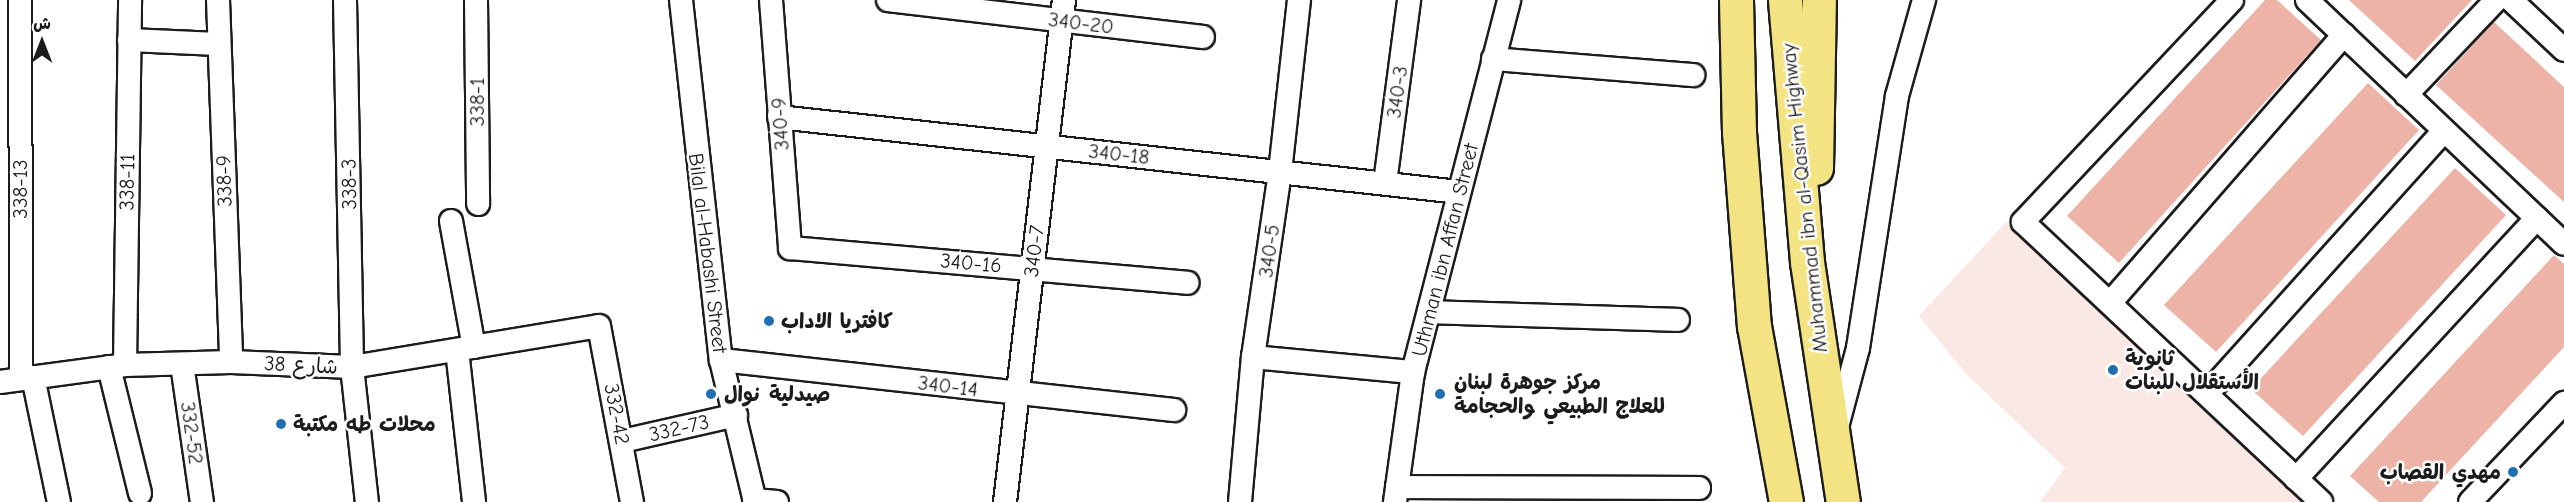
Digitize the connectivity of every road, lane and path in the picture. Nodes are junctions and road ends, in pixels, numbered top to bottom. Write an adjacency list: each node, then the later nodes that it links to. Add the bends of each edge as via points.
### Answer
1 (20, 0): 28 (street, 338-13)
2 (130, 0): 25 (street, 338-11)
3 (218, 0): 26 (street, 338-9)
4 (345, 0): 57 (street, 338-3)
5 (476, 0): 38 (street, 338-1)
6 (681, 0): 53 (street, Bilal al-Habashi Street)
7 (771, 0): 31 (street, 340-9)
8 (888, 0): 21 (street, 340-20)
9 (1299, 0): 35 (street, 340-5)
10 (1409, 0): 36 (street, 340-3)
11 (1509, 0): 27 (street, Uthman ibn Affan Street)
12 (1721, 0): 33 (highway)
13 (1736, 0): 33 (highway)
14 (1785, 0): 43 (highway, Muhammad ibn al-Qasim Highway)
15 (1819, 0): 43 (highway, via 1816,166)
16 (1924, 0): 65 (street, via 1897,96 1858,348)
17 (2232, 0): 47 (street, via 2023,222)
18 (2307, 0): 22 (street)
19 (2496, 0): 30 (street)
20 (2511, 0): 24 (street)
21 (1063, 10): 23 (street, 340-20); 34 (street, 340-7)
22 (2344, 35): 30 (street); 47 (street)
23 (1203, 37)
24 (2560, 37)
25 (129, 40): 26 (street); 56 (street, 338-11)
26 (218, 44): 54 (street, 338-9)
27 (1493, 59): 29 (street); 37 (street, Uthman ibn Affan Street)
28 (10, 74): 44 (street, 338-13)
29 (1693, 75)
30 (2406, 95): 32 (street)
31 (779, 117): 34 (street, 340-18); 42 (street, 340-9)
32 (2444, 131): 39 (street); 61 (street)
33 (1739, 132): 81 (highway, via 1754,326)
34 (1047, 146): 35 (street, 340-18); 45 (street, 340-7)
35 (1280, 172): 36 (street, 340-18); 52 (street, 340-5)
36 (1385, 183): 37 (street, 340-18)
37 (1460, 192): 48 (street, Uthman ibn Affan Street)
38 (478, 204)
39 (2537, 219): 41 (street); 67 (street)
40 (451, 221): 51 (street)
41 (2564, 244)
42 (790, 248): 45 (street, 340-16)
43 (1807, 262): 65 (highway, Muhammad ibn al-Qasim Highway)
44 (10, 266): 59 (street, 338-13)
45 (1032, 268): 46 (street, 340-16); 60 (street, 340-7)
46 (1187, 283)
47 (2110, 303): 61 (street)
48 (1430, 312): 49 (street); 58 (street, Uthman ibn Affan Street)
49 (1678, 321)
50 (599, 326): 51 (street, شارع 38); 66 (street, 332-42)
51 (465, 348): 57 (street, شارع 38); 76 (street)
52 (1253, 357): 58 (street); 80 (street, 340-5)
53 (721, 360): 60 (street, 340-14); 64 (street, Bilal al-Habashi Street)
54 (231, 362): 55 (street, شارع 38); 57 (street, شارع 38)
55 (182, 364): 56 (street, شارع 38); 74 (street, 332-52)
56 (117, 366): 59 (street, شارع 38); 69 (street, 338-11)
57 (352, 367): 75 (street, 338-3)
58 (1413, 372): 70 (street, Uthman ibn Affan Street)
59 (18, 379): 73 (street, 338-13)
60 (1017, 394): 63 (street, 340-14); 79 (street, 340-7)
61 (2207, 394): 67 (street)
62 (2564, 403): 72 (street)
63 (1174, 410)
64 (735, 415): 66 (street, 332-73); 71 (street, Bilal al-Habashi Street)
65 (1833, 440): 82 (highway, Muhammad ibn al-Qasim Highway)
66 (622, 441): 77 (street, 332-42)
67 (2296, 479): 83 (street)
68 (1698, 488): 70 (street)
69 (140, 493)
70 (1396, 494)
71 (755, 501): 78 (street)
72 (2473, 501)
73 (59, 502)
74 (202, 502)
75 (367, 502)
76 (474, 502)
77 (633, 502)
78 (777, 502)
79 (1005, 502)
80 (1240, 502)
81 (1786, 502)
82 (1843, 502)
83 (2321, 502)

